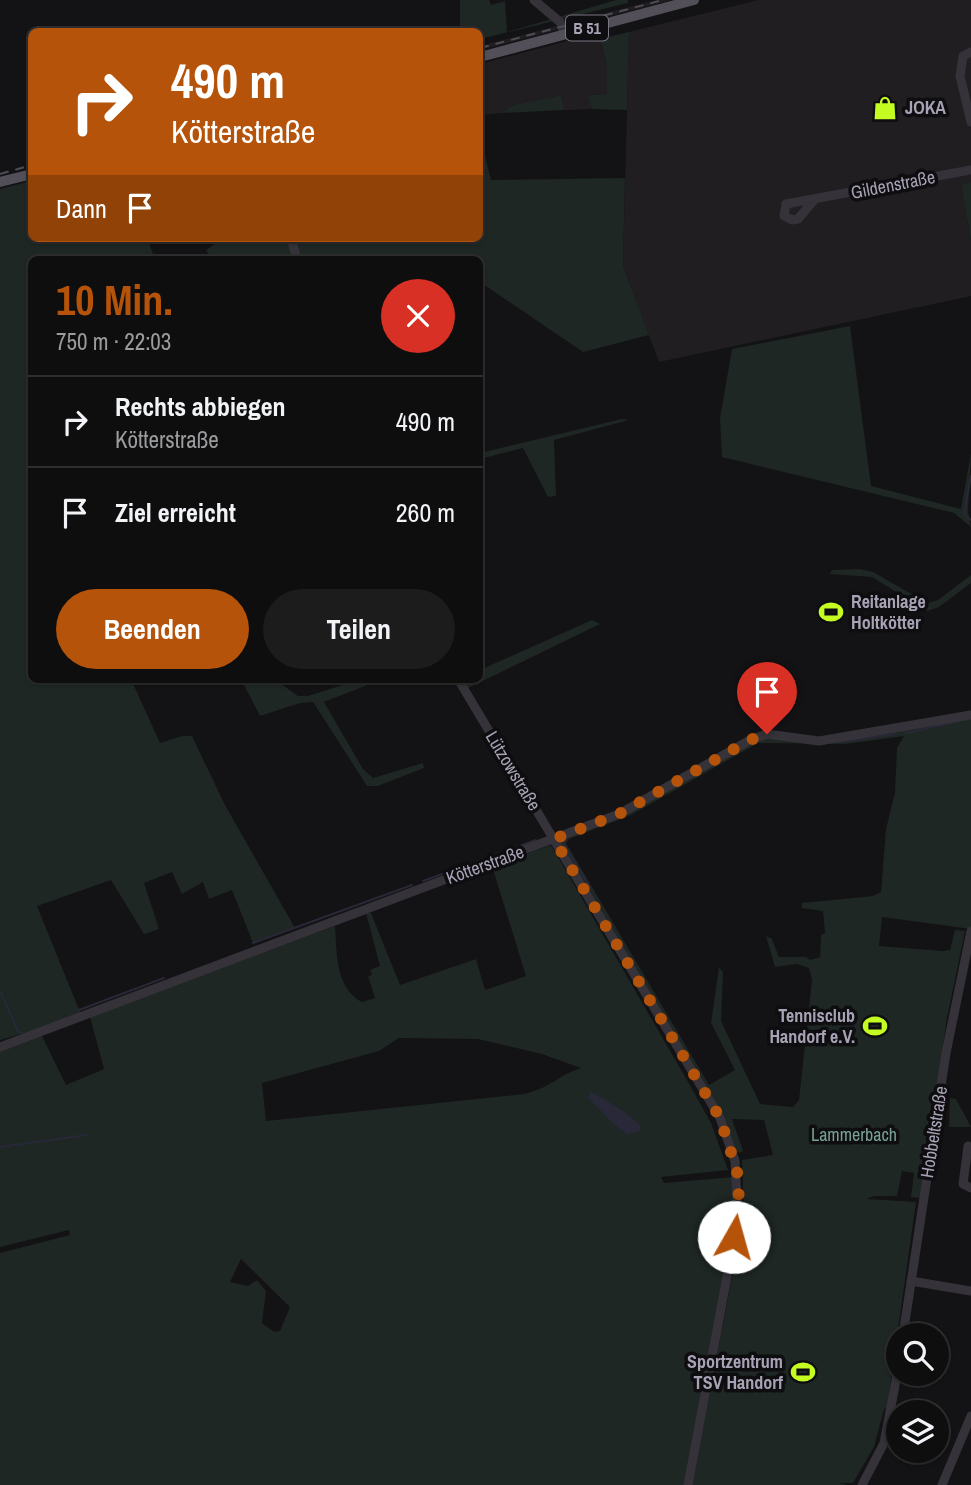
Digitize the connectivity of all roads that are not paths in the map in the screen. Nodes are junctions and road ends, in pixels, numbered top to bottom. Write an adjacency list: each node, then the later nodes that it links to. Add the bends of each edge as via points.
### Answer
1 (534, 0): 3 (street, via 560,22)
2 (694, 0): 3 (main road, B 51)
3 (565, 34): 5 (main road, B 51)
4 (971, 52): 6 (street, via 963,56 960,65)
5 (483, 56)
6 (971, 122)
7 (971, 170): 10 (street, Gildenstraße)
8 (28, 175): 9 (main road)
9 (0, 182)
10 (814, 200)
11 (460, 683): 13 (street, Lützowstraße)
12 (971, 715): 13 (street, Kötterstraße, via 819,741 767,734 619,814)
13 (554, 839): 15 (street, Kötterstraße); 23 (street, Lützowstraße, via 720,1118 735,1161 738,1217)
14 (971, 931): 18 (street, Hobbeltstraße, via 949,1035)
15 (0, 1047)
16 (968, 1146): 17 (street, via 964,1184)
17 (971, 1188)
18 (911, 1281): 19 (street); 20 (street, Hobbeltstraße)
19 (971, 1291)
20 (905, 1323)
21 (895, 1386): 24 (street, via 884,1443)
22 (970, 1423): 25 (street)
23 (688, 1485)
24 (862, 1485)
25 (942, 1485)

